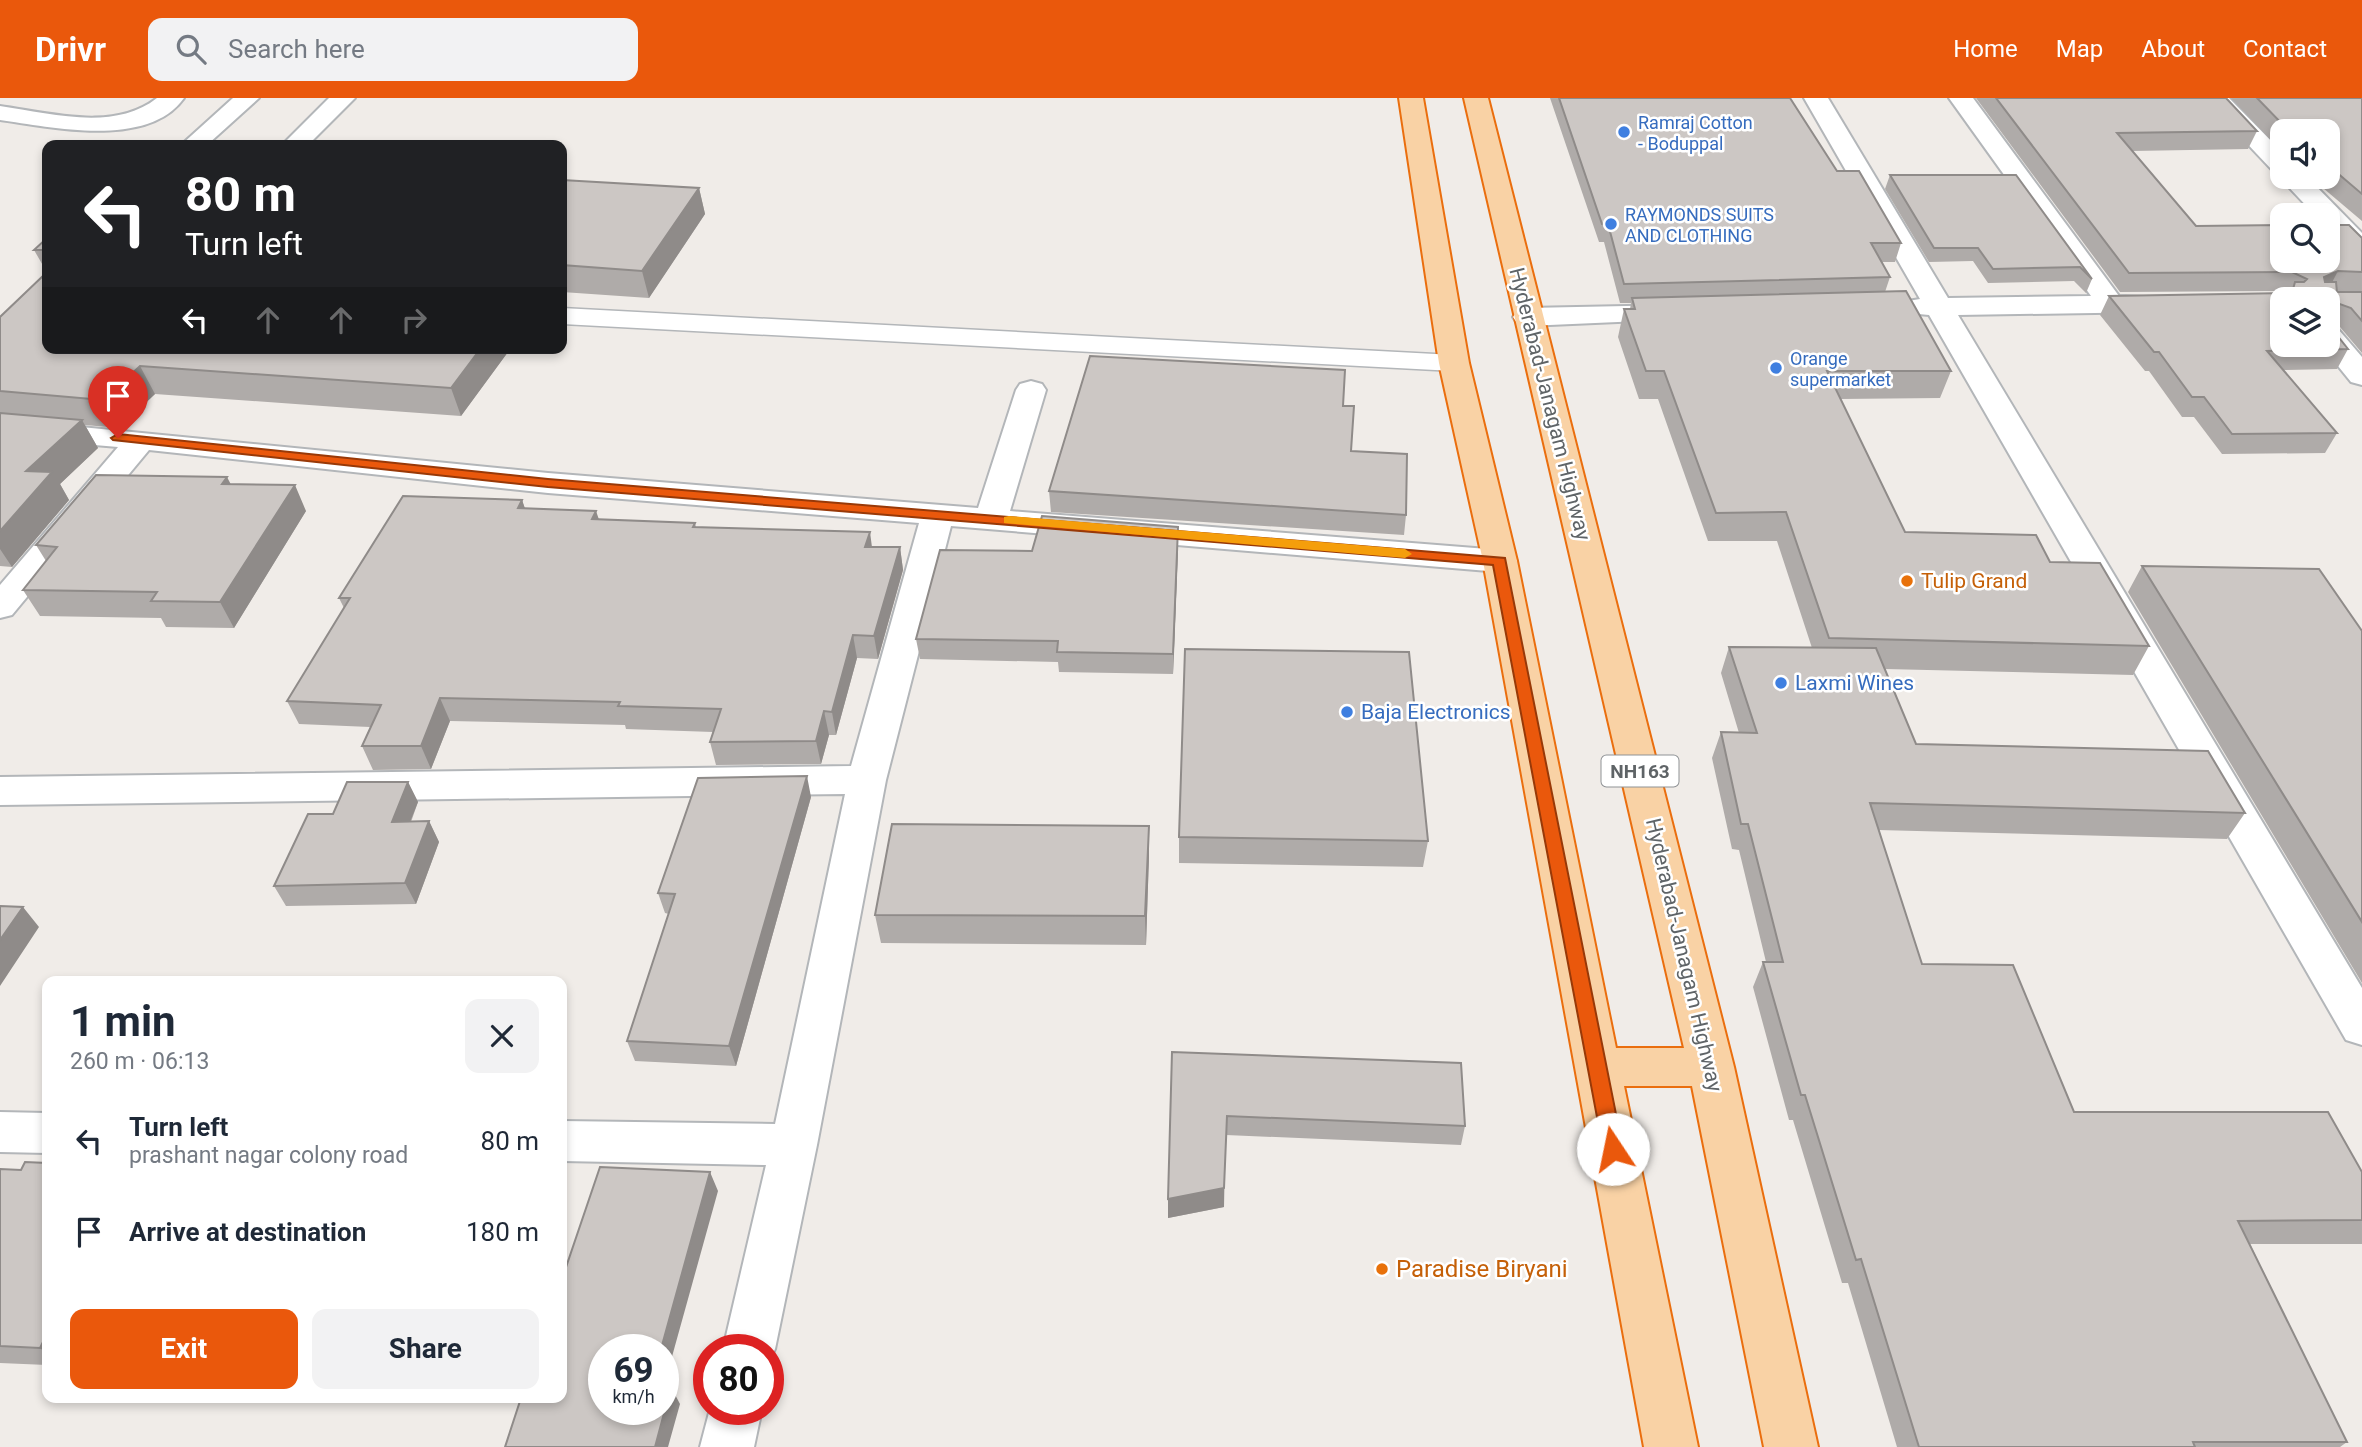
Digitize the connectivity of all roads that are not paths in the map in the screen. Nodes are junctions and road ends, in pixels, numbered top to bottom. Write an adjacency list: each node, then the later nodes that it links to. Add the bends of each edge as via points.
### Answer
1 (172, 98): 9 (street, via 164,107 130,121 88,123)
2 (247, 98): 10 (street)
3 (343, 98): 11 (street)
4 (1411, 98): 23 (highway)
5 (1476, 98): 21 (highway, Hyderabad-Janagam Highway / NH163)
6 (1816, 98): 17 (street)
7 (1961, 98): 16 (street)
8 (2216, 98): 12 (street)
9 (0, 113)
10 (199, 140)
11 (299, 140)
12 (2270, 154)
13 (2304, 189): 14 (street)
14 (2362, 248)
15 (2190, 303): 16 (street)
16 (2111, 304): 17 (street)
17 (1938, 306): 18 (street); 34 (street)
18 (1897, 307)
19 (1705, 312): 21 (street)
20 (567, 316): 23 (lane)
21 (1527, 317): 35 (highway, Hyderabad-Janagam Highway / NH163)
22 (2340, 349): 24 (street)
23 (1454, 363): 30 (highway)
24 (2362, 376)
25 (1031, 390): 29 (street)
26 (0, 428): 27 (street)
27 (141, 440): 28 (street, via 548,483); 31 (street)
28 (938, 514): 29 (street); 32 (street)
29 (991, 519): 30 (street)
30 (1500, 561): 36 (highway)
31 (6, 590)
32 (867, 780): 33 (street); 40 (street)
33 (0, 791)
34 (2362, 1027)
35 (1711, 1066): 36 (highway); 45 (highway, Hyderabad-Janagam Highway / NH163)
36 (1597, 1067): 44 (highway)
37 (0, 1132): 38 (street)
38 (42, 1133)
39 (567, 1141): 40 (street)
40 (794, 1145): 41 (street)
41 (752, 1334)
42 (732, 1425): 43 (street)
43 (727, 1447)
44 (1671, 1447)
45 (1791, 1447)

